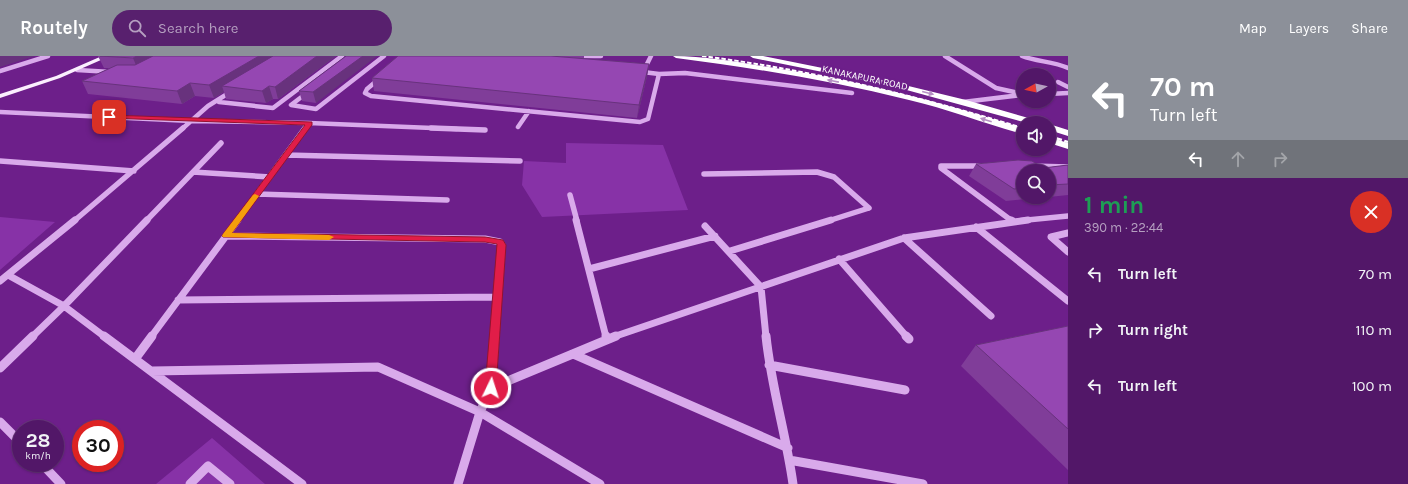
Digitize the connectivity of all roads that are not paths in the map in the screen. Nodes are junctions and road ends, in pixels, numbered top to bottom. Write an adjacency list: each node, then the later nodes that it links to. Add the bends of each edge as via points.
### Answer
1 (48, 56): 14 (street)
2 (100, 56): 28 (main road)
3 (107, 56): 15 (main road)
4 (342, 56): 34 (street, via 273,108 219,102 237,89 208,106)
5 (384, 56): 22 (street, via 316,109 291,105)
6 (581, 56): 7 (street)
7 (601, 56)
8 (651, 56): 18 (street)
9 (676, 56): 37 (highway, KANAKAPURA ROAD, one-way to 9, via 949,108 865,87 753,66)
10 (753, 56): 30 (highway, KANAKAPURA ROAD, one-way to 30, via 841,73)
11 (945, 56): 25 (street, via 996,88)
12 (1022, 56): 13 (street, via 1029,60 1059,63)
13 (1068, 68)
14 (0, 70)
15 (77, 70): 16 (street); 28 (main road)
16 (116, 72)
17 (635, 72): 18 (street)
18 (643, 72): 19 (street)
19 (659, 74): 24 (street, via 685,73); 31 (street, via 648,119 645,121)
20 (383, 75): 31 (street, via 365,93 371,96)
21 (1058, 82): 23 (street)
22 (315, 87)
23 (1068, 88)
24 (852, 93)
25 (1016, 93)
26 (1068, 93): 27 (street)
27 (1056, 94)
28 (0, 95)
29 (1016, 96): 30 (street)
30 (963, 102): 33 (highway, KANAKAPURA ROAD)
31 (529, 111): 36 (street)
32 (0, 112): 34 (street)
33 (1016, 117)
34 (191, 121): 35 (street); 50 (street)
35 (309, 123): 39 (street); 44 (street)
36 (518, 127)
37 (1016, 129)
38 (1056, 129): 40 (highway)
39 (485, 130)
40 (1068, 133)
41 (1056, 142): 43 (highway)
42 (221, 143): 51 (street)
43 (1068, 146)
44 (286, 155): 46 (street); 53 (street)
45 (0, 161): 50 (street)
46 (520, 161)
47 (993, 166): 58 (street, via 941,168)
48 (1056, 166): 49 (street)
49 (1068, 166)
50 (134, 171): 69 (street)
51 (193, 172): 53 (street); 75 (street)
52 (704, 174): 65 (street, via 817,172 834,177 869,208)
53 (270, 177): 54 (street)
54 (257, 194): 56 (street); 62 (street)
55 (570, 196): 68 (street)
56 (447, 200)
57 (1068, 216): 58 (street)
58 (1013, 221): 60 (street)
59 (705, 226): 63 (street)
60 (976, 227): 64 (street); 74 (street)
61 (1068, 233): 66 (street, via 1051,237)
62 (226, 236): 72 (street, via 496,240 502,245); 73 (street)
63 (715, 236): 65 (street); 68 (street)
64 (904, 238): 67 (street); 76 (street)
65 (730, 251): 71 (street)
66 (1068, 252)
67 (838, 259): 71 (street); 78 (street)
68 (589, 269): 77 (street)
69 (8, 275): 70 (street); 75 (street)
70 (0, 281)
71 (761, 287): 77 (street); 81 (street)
72 (498, 298): 73 (street); 84 (street)
73 (178, 300): 80 (street)
74 (1068, 301)
75 (64, 306): 80 (street); 82 (street)
76 (991, 316)
77 (607, 339): 79 (street)
78 (909, 339)
79 (573, 354): 84 (street); 89 (street)
80 (134, 359): 83 (street)
81 (770, 365): 85 (street); 89 (street)
82 (0, 368)
83 (152, 371): 86 (street, via 378,367); 92 (street)
84 (491, 388): 86 (street)
85 (905, 390)
86 (480, 412): 96 (street); 97 (street)
87 (0, 422): 88 (street)
88 (12, 434)
89 (788, 448): 90 (street)
90 (790, 460): 98 (street); 99 (street)
91 (50, 472): 93 (street)
92 (295, 482)
93 (61, 484)
94 (190, 484): 95 (street, via 208,466)
95 (230, 484)
96 (458, 484)
97 (600, 484)
98 (793, 484)
99 (923, 484)

